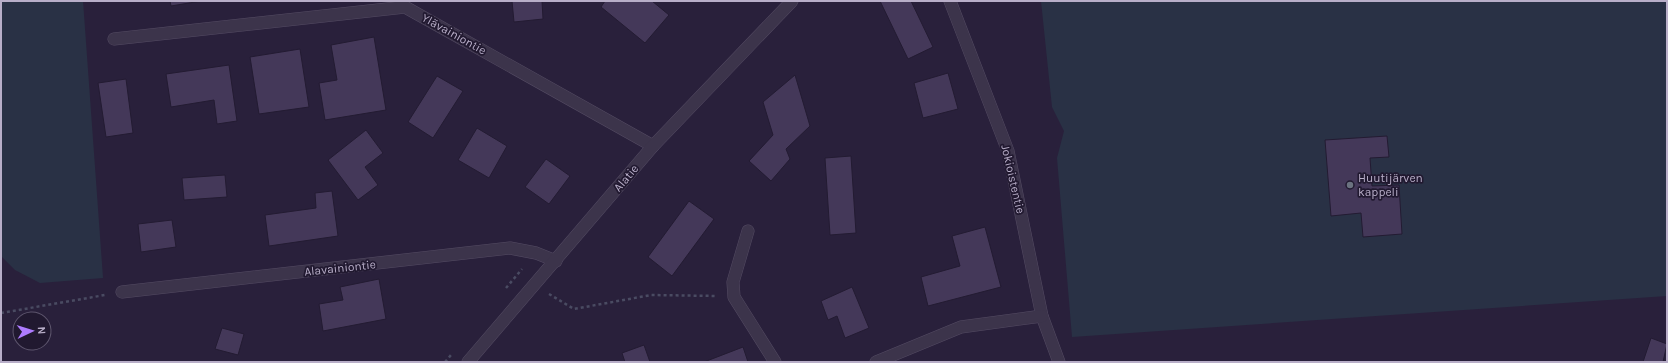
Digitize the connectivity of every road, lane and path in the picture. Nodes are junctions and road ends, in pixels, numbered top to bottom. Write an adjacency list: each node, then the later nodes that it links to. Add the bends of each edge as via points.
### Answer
1 (792, 1): 4 (street, Alatie)
2 (950, 1): 12 (street, Jokioistentie, via 1008,151)
3 (114, 39): 4 (street, Ylävainiontie, via 406,7)
4 (653, 146): 6 (street, Alatie)
5 (748, 232): 10 (street, via 733,282)
6 (556, 261): 8 (street, Alatie); 9 (street, Alavainiontie, via 536,253 510,248)
7 (514, 277): 8 (path)
8 (532, 286): 10 (path, via 574,309 651,295); 13 (street, Alatie)
9 (122, 292): 11 (path)
10 (734, 297): 14 (street)
11 (1, 313)
12 (1042, 316): 15 (street, via 962,327); 16 (street, Jokioistentie)
13 (468, 362)
14 (775, 362)
15 (876, 362)
16 (1059, 362)

